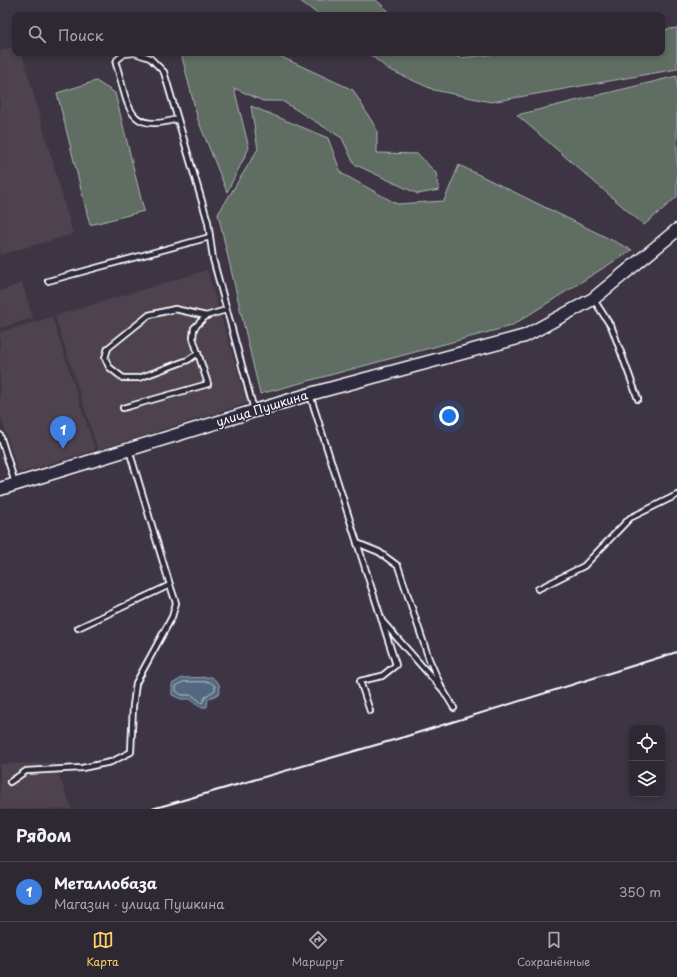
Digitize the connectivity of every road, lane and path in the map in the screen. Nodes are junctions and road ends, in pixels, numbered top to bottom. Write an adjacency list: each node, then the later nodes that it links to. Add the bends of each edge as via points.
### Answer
1 (122, 56): 3 (lane, via 116,64 133,115 140,122 150,123)
2 (144, 56): 3 (lane, via 150,58 164,72)
3 (177, 119): 5 (lane, via 208,222)
4 (677, 230): 7 (main road, улица Пушкина)
5 (210, 237): 6 (lane); 8 (lane)
6 (48, 281)
7 (593, 299): 11 (main road, улица Пушкина, via 525,336); 12 (lane, via 612,328)
8 (226, 310): 9 (lane); 14 (lane)
9 (206, 316): 10 (lane, via 194,328 193,338); 10 (lane, via 176,309 149,315 108,348 105,358 109,367 123,378 139,378 188,360)
10 (198, 353): 13 (lane, via 208,384)
11 (310, 394): 14 (main road, улица Пушкина); 20 (lane)
12 (638, 399)
13 (123, 408)
14 (254, 412): 16 (main road, улица Пушкина)
15 (0, 435): 17 (lane)
16 (129, 450): 17 (main road, улица Пушкина); 21 (lane)
17 (16, 485): 18 (main road, улица Пушкина)
18 (0, 490)
19 (677, 495): 22 (lane, via 630,518 584,566)
20 (357, 543): 23 (lane); 25 (lane, via 379,552 398,566 429,659)
21 (170, 585): 24 (lane); 28 (lane, via 176,603 172,617 136,683 131,752 111,762 82,768 26,770)
22 (538, 589)
23 (382, 621): 25 (lane); 27 (lane, via 396,665 382,676 360,681)
24 (78, 628)
25 (443, 690): 26 (lane)
26 (454, 708)
27 (370, 710)
28 (10, 782)

